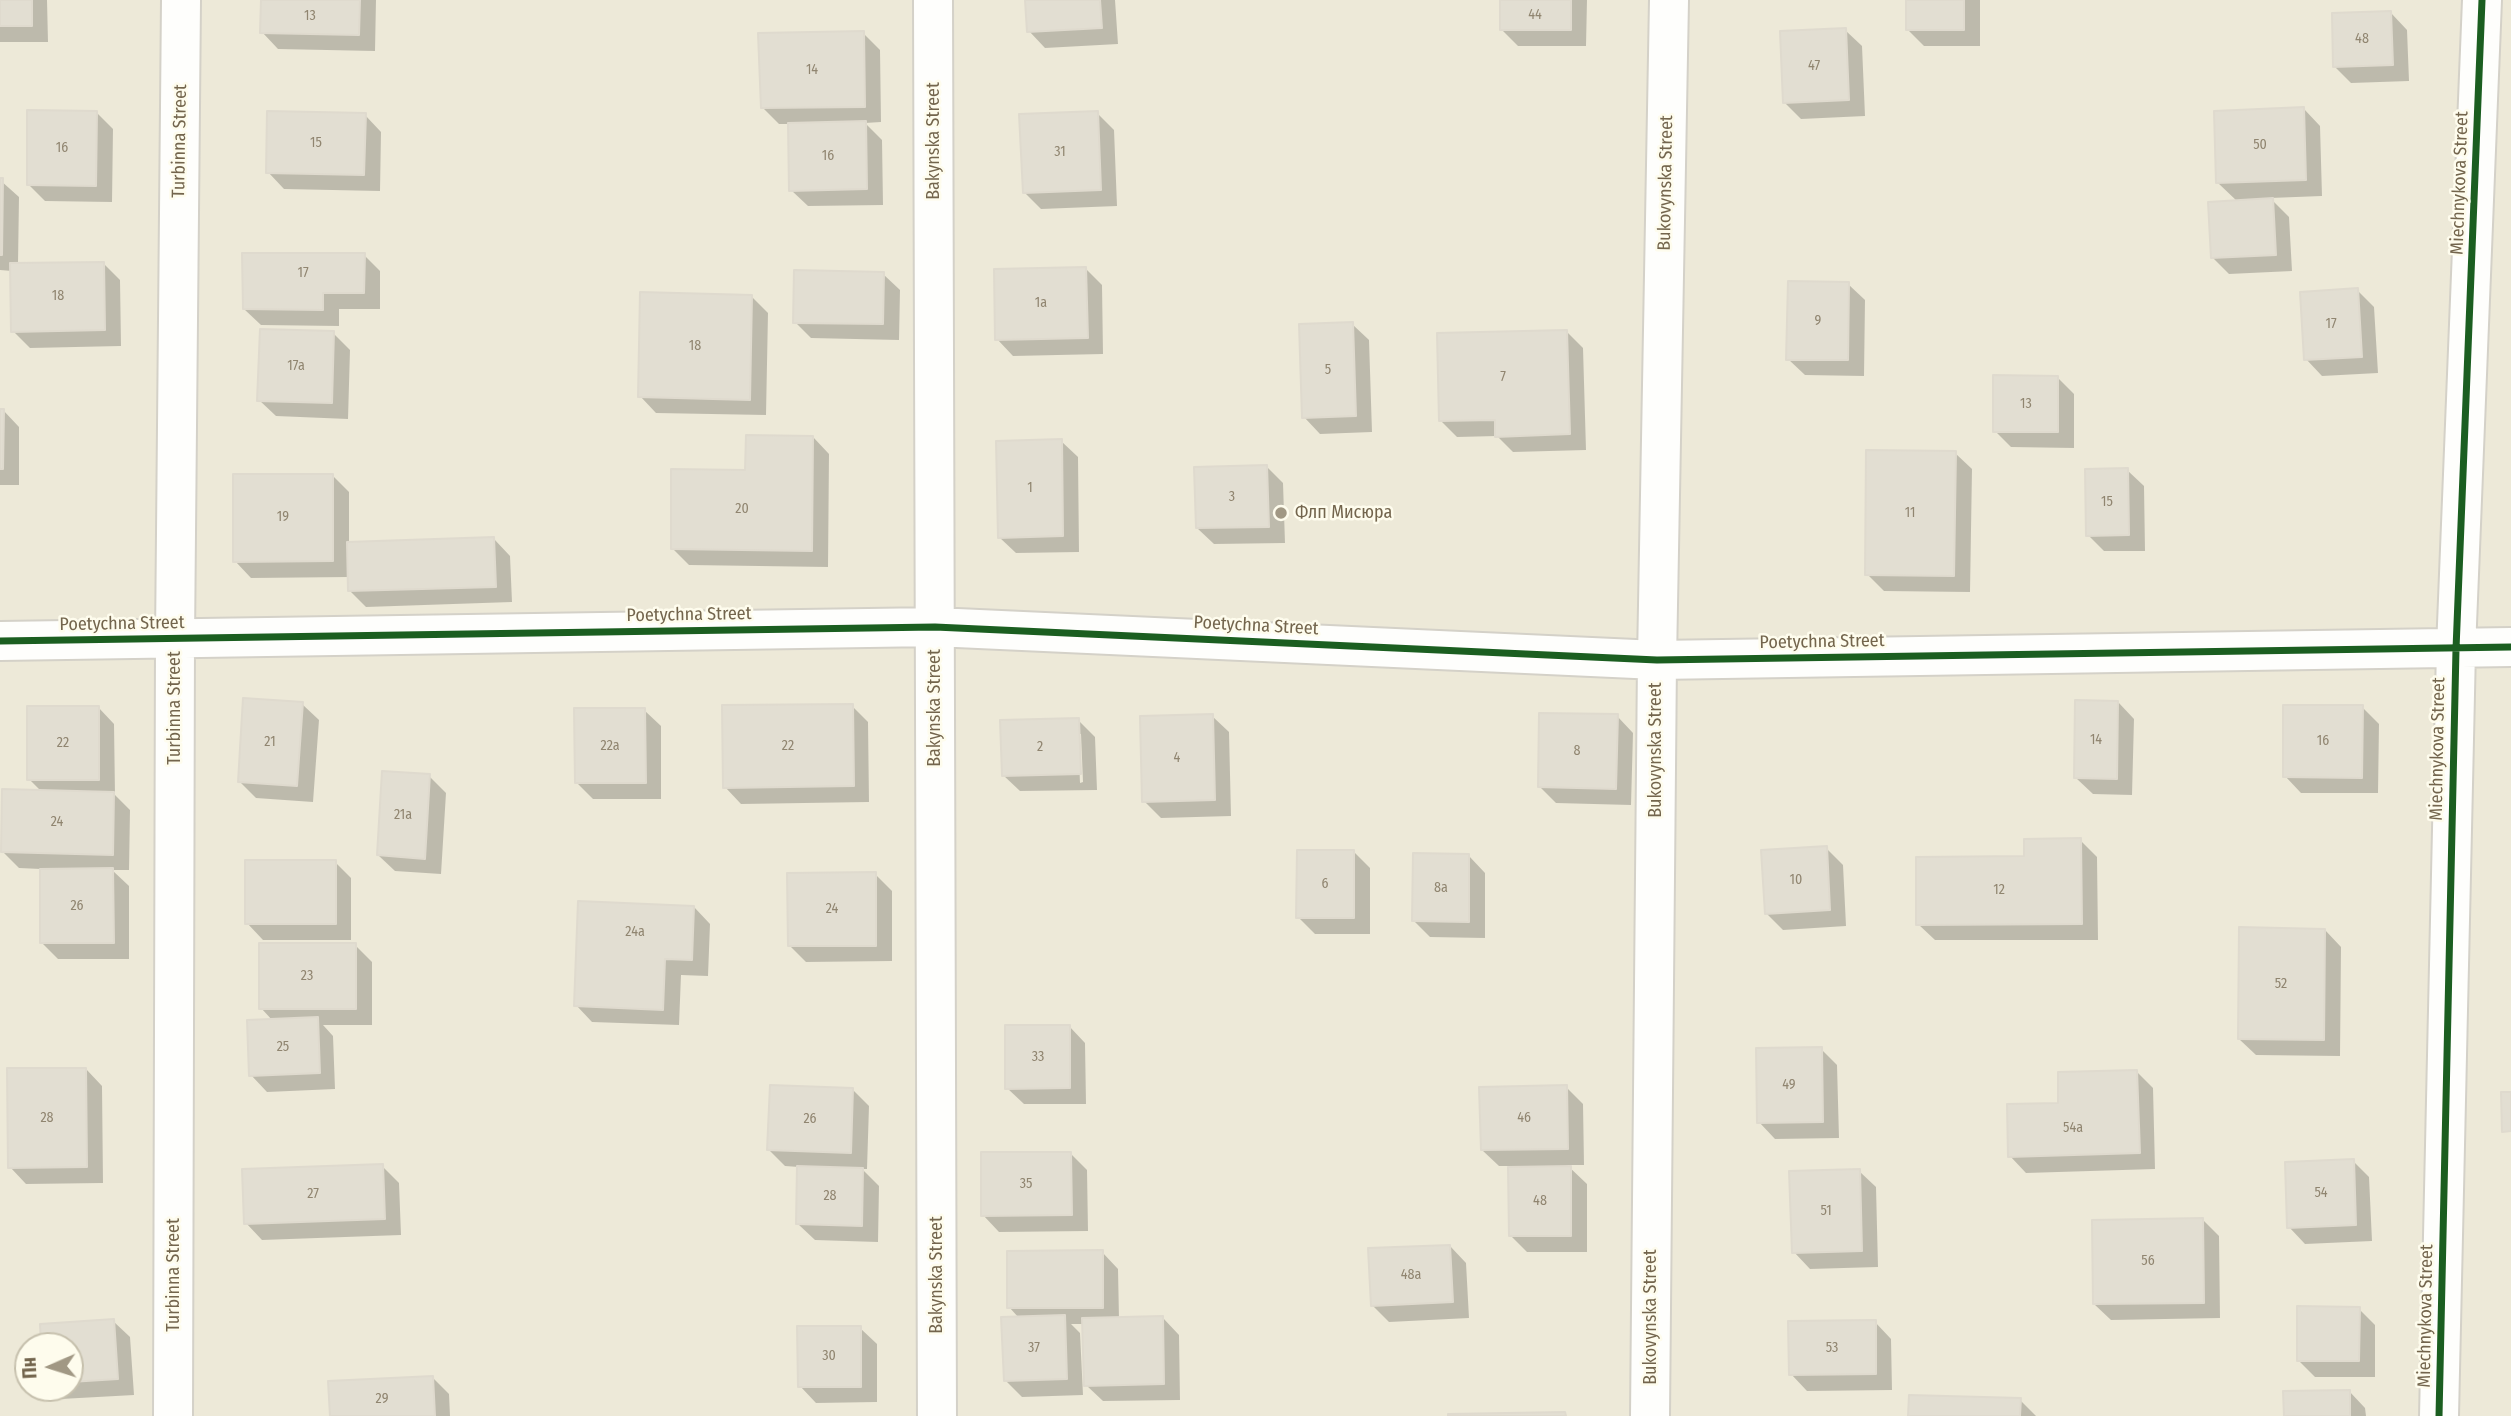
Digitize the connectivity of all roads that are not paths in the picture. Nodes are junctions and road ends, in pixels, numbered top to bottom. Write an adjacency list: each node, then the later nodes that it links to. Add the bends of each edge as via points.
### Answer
1 (181, 0): 6 (street, Turbinna Street)
2 (933, 0): 5 (street, Bakynska Street)
3 (1669, 0): 10 (street, Bukovynska Street)
4 (2482, 0): 9 (street, Miechnykova Street)
5 (935, 627): 6 (street, Poetychna Street); 10 (street, Poetychna Street); 12 (street, Bakynska Street)
6 (175, 639): 7 (street, Poetychna Street); 11 (street, Turbinna Street)
7 (0, 641)
8 (2511, 647): 9 (street, Poetychna Street)
9 (2456, 649): 10 (street, Poetychna Street); 14 (street, Miechnykova Street)
10 (1657, 660): 13 (street, Bukovynska Street)
11 (173, 1416)
12 (937, 1416)
13 (1650, 1416)
14 (2439, 1416)

